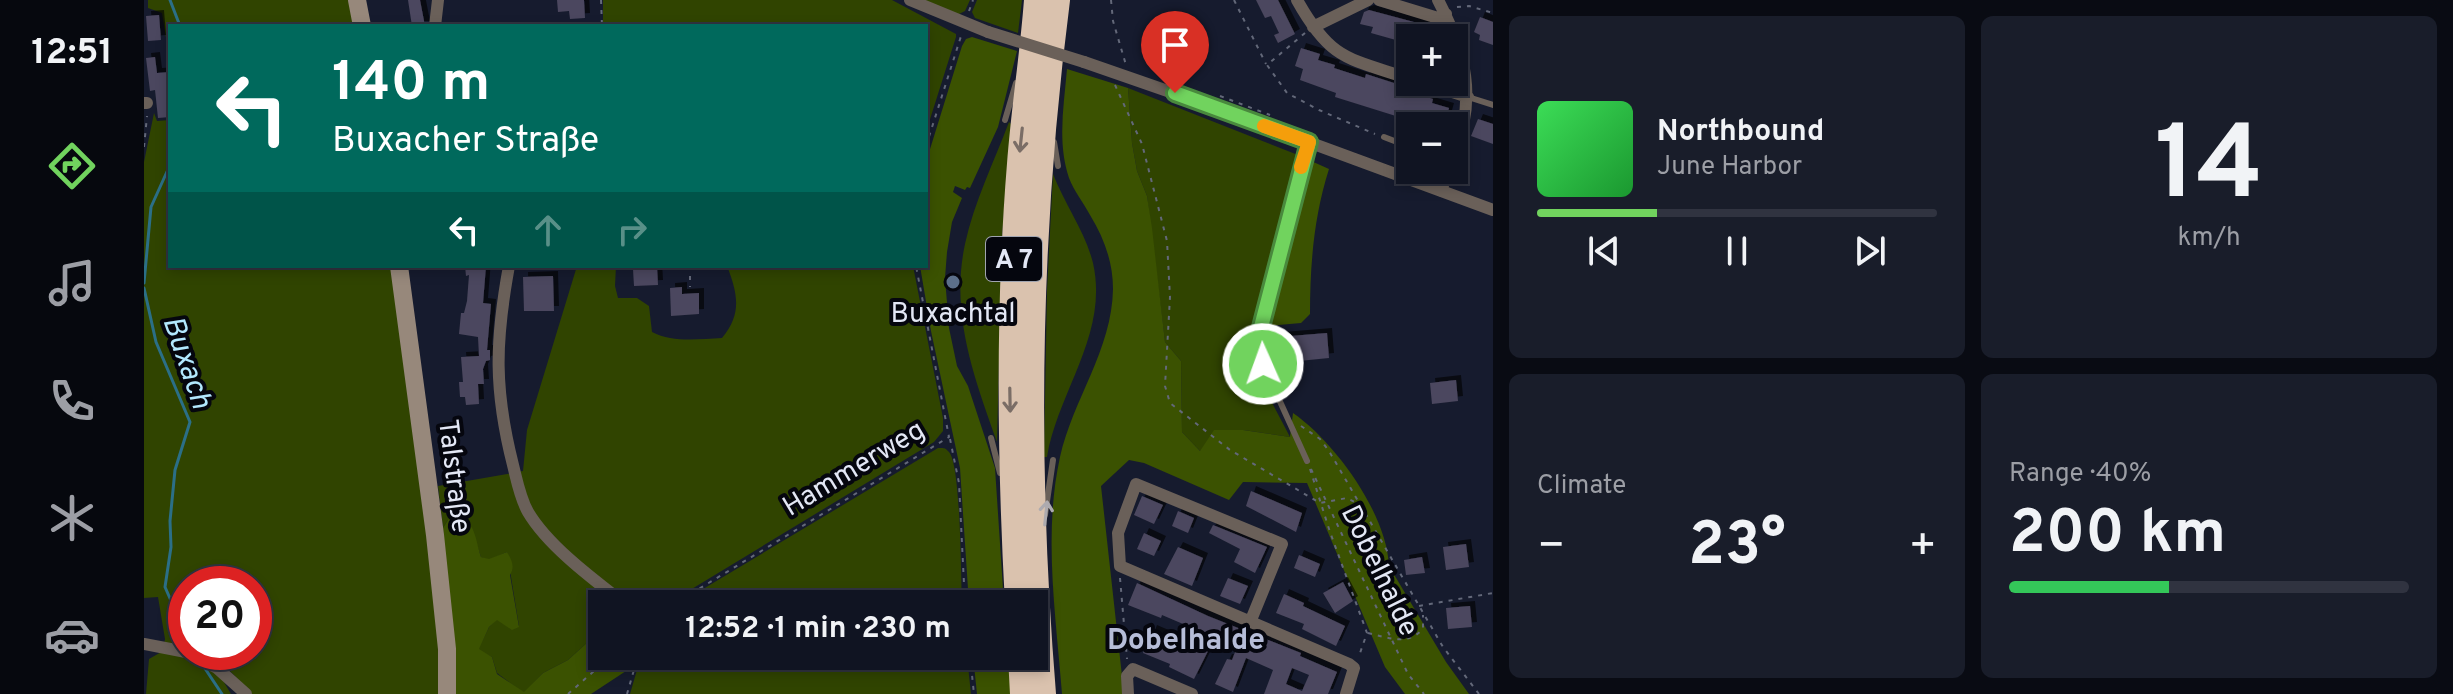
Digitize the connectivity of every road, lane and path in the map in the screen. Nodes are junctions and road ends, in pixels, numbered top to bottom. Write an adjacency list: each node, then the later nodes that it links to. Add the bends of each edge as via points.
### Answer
1 (357, 0): 14 (street)
2 (438, 0): 15 (street)
3 (601, 0): 16 (path)
4 (910, 0): 17 (street)
5 (1111, 0): 22 (path)
6 (1234, 0): 21 (path)
7 (1297, 0): 18 (street)
8 (1368, 0): 18 (street)
9 (1379, 0): 13 (street, via 1438,18)
10 (1438, 0): 13 (street)
11 (1043, 2): 19 (lane, via 1023,33); 20 (highway, A 7); 62 (highway, A 7, one-way to 62, via 1019,165 1013,274 1008,505)
12 (1493, 13): 13 (path, via 1465,5)
13 (1446, 14): 28 (street, via 1461,54)
14 (362, 24)
15 (435, 24)
16 (602, 24)
17 (965, 24): 35 (path); 36 (street, bridge)
18 (1313, 27): 21 (path); 23 (street, via 1338,53)
19 (1021, 47)
20 (1051, 61): 26 (lane); 84 (highway, A 7, via 1034,284 1031,405)
21 (1267, 65): 34 (path, via 1287,93)
22 (1127, 67)
23 (1396, 74)
24 (1017, 75): 32 (lane)
25 (1113, 80): 55 (path, via 1142,144 1167,241 1165,386 1170,403 1230,450)
26 (1058, 88)
27 (1465, 96): 28 (street)
28 (1468, 97): 30 (lane); 31 (street)
29 (145, 103): 38 (path)
30 (1493, 105)
31 (1466, 112)
32 (1005, 120)
33 (1055, 129): 39 (lane)
34 (1384, 137): 37 (lane)
35 (928, 140)
36 (1309, 142): 41 (street); 48 (lane, via 1259,339 1263,364)
37 (1396, 142)
38 (144, 147)
39 (1058, 166)
40 (1443, 184): 41 (street)
41 (1441, 191): 42 (street)
42 (1493, 210)
43 (399, 268): 79 (street, Talstraße, via 435,535)
44 (509, 268): 59 (street, via 499,319 497,379 522,499 547,535)
45 (690, 268): 47 (path)
46 (916, 268): 49 (path, Hammerweg)
47 (690, 287)
48 (1289, 420): 52 (lane); 56 (path, via 1320,439)
49 (949, 437): 60 (path, Hammerweg); 61 (path, via 959,483)
50 (991, 438): 53 (lane)
51 (1053, 460): 57 (lane, one-way to 51)
52 (1307, 461): 54 (path, Dobelhalde); 55 (path)
53 (1002, 487)
54 (1326, 502): 55 (path); 56 (path, via 1347,498); 68 (path, Dobelhalde)
55 (1320, 503): 67 (path)
56 (1360, 505): 64 (path)
57 (1044, 529)
58 (1122, 567): 66 (street); 66 (street, via 1118,533 1136,484 1282,544); 77 (path)
59 (609, 590)
60 (697, 590)
61 (964, 590)
62 (1016, 590)
63 (1493, 593): 64 (path)
64 (1418, 606): 65 (path)
65 (1423, 614): 68 (path, via 1423,629 1415,637); 89 (path)
66 (1251, 620): 71 (street)
67 (1367, 633): 68 (path); 71 (path)
68 (1391, 639): 88 (path, Dobelhalde)
69 (144, 644): 70 (street)
70 (168, 648)
71 (1352, 666): 87 (street)
72 (218, 670): 78 (street)
73 (595, 670): 80 (path)
74 (634, 670): 81 (path)
75 (971, 670): 82 (path)
76 (1021, 670): 83 (highway)
77 (1131, 672): 85 (street); 86 (street)
78 (246, 694)
79 (447, 694)
80 (568, 694)
81 (627, 694)
82 (974, 694)
83 (1022, 694)
84 (1044, 694)
85 (1128, 694)
86 (1192, 694)
87 (1346, 694)
88 (1424, 694)
89 (1479, 694)

